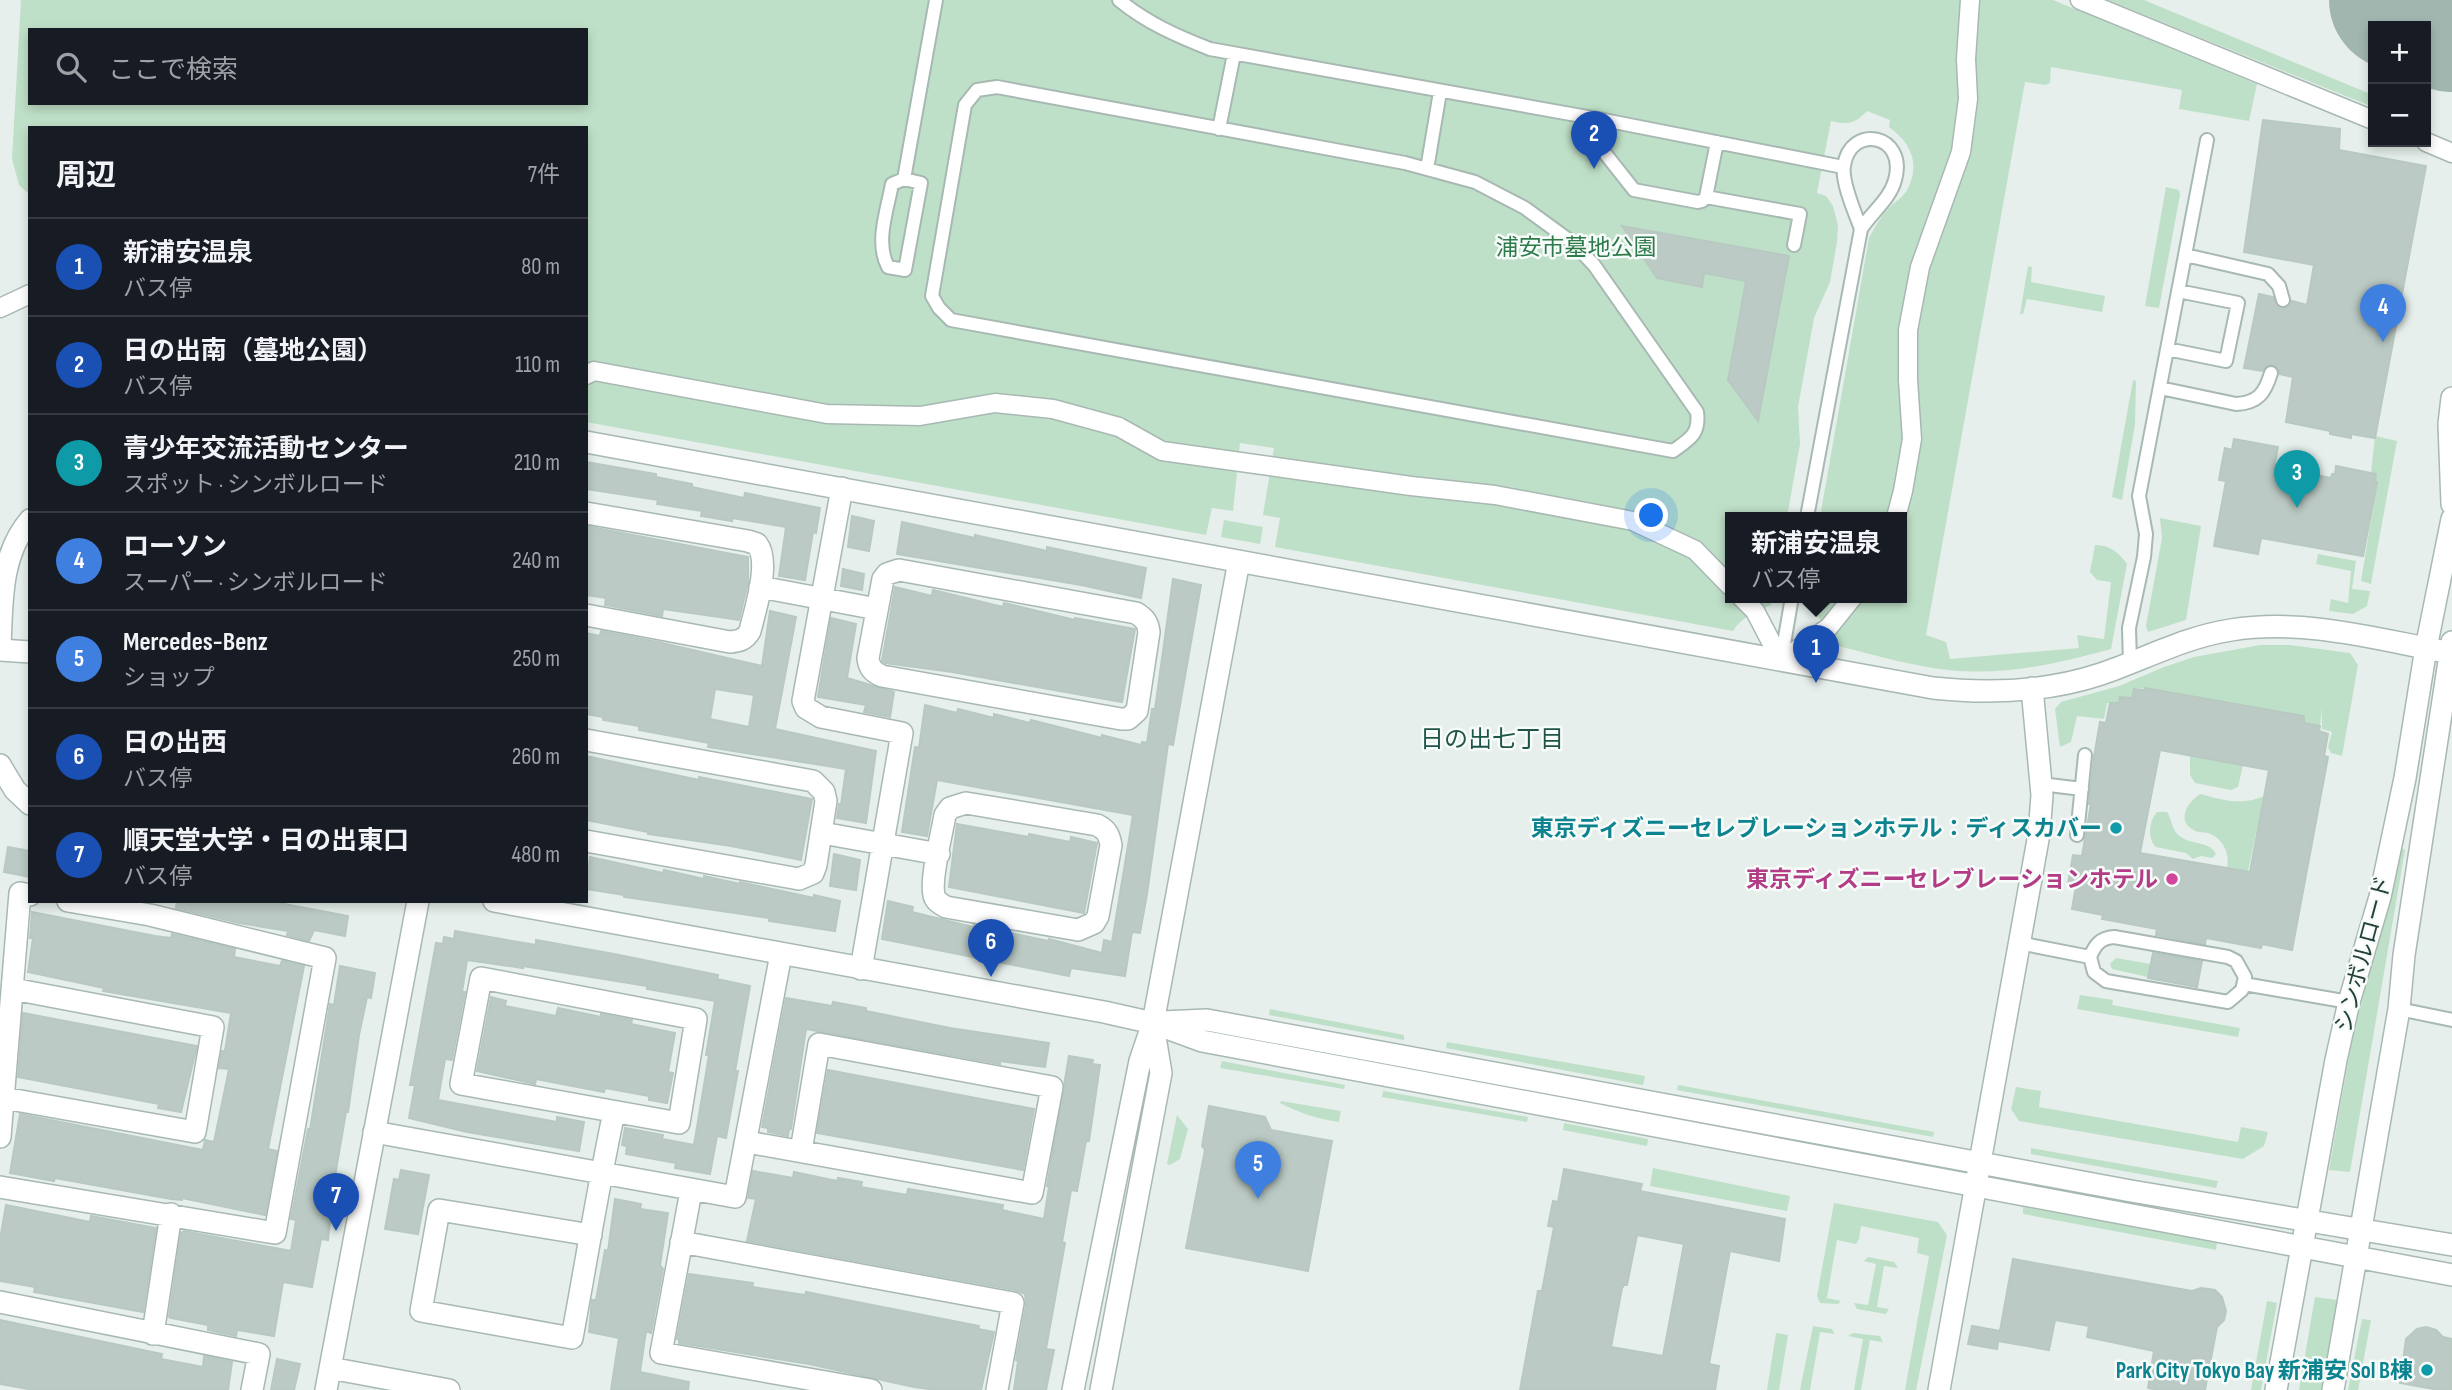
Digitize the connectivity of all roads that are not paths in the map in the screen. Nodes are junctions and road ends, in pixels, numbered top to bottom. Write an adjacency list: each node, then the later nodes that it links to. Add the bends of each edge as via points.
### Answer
1 (936, 0): 16 (lane)
2 (1119, 0): 5 (lane, via 1167,32)
3 (1970, 0): 34 (street, via 1968,99 1961,152 1920,267 1908,330 1912,439)
4 (2080, 0): 7 (street)
5 (1234, 54): 6 (lane); 9 (lane)
6 (1440, 92): 8 (lane); 15 (lane)
7 (2368, 118)
8 (1604, 120): 11 (lane); 17 (lane, via 1604,152 1634,190 1698,202)
9 (1219, 129): 15 (lane); 15 (lane, via 997,87 977,90 965,105 949,196 932,296 939,308 951,320 1673,451 1692,439 1699,424 1697,412 1594,265 1573,243 1525,208 1475,182)
10 (2207, 140): 20 (lane)
11 (1717, 142): 14 (lane); 17 (lane)
12 (2431, 144): 13 (street)
13 (2452, 153)
14 (1843, 167): 18 (lane); 18 (lane, via 1854,147 1869,138 1891,147 1898,160 1890,194)
15 (1427, 169)
16 (904, 179): 16 (lane, via 921,183 905,270 888,267 881,242 892,184)
17 (1706, 197): 19 (lane, via 1800,214)
18 (1861, 229): 33 (lane)
19 (1794, 245)
20 (2185, 255): 21 (lane); 23 (lane, via 2268,274 2279,286)
21 (2178, 291): 25 (lane); 25 (lane, via 2238,303 2226,361)
22 (28, 294): 24 (street)
23 (2283, 300)
24 (0, 308)
25 (2167, 349): 28 (lane)
26 (2271, 373): 28 (lane, via 2263,393 2246,404)
27 (588, 374): 39 (street, via 827,414 920,416 995,403 1053,409 1119,427 1162,450 1495,495 1633,521 1695,550)
28 (2160, 388): 52 (lane, via 2139,496 2146,534 2129,628)
29 (2452, 398): 32 (street)
30 (588, 442): 31 (street)
31 (842, 488): 38 (street); 41 (street)
32 (2452, 504)
33 (1808, 512)
34 (1897, 512)
35 (588, 513): 40 (street, via 757,544 763,555)
36 (2452, 519): 48 (street, シンボルロード)
37 (28, 523): 47 (street, via 13,544 8,562)
38 (1239, 561): 51 (street); 79 (street)
39 (1725, 581)
40 (760, 587): 41 (street); 46 (street, via 750,631 740,641)
41 (822, 599): 45 (street); 63 (street, via 803,693 806,708 821,717 902,733)
42 (1747, 603): 51 (street)
43 (1791, 603): 51 (lane)
44 (1848, 603): 51 (street, via 1829,627)
45 (877, 609): 45 (street, via 883,579 899,570 1136,613 1144,618 1149,632 1137,711 1121,719 882,677 874,673 868,658)
46 (588, 615)
47 (0, 648): 50 (street)
48 (2426, 648): 49 (street); 52 (street, via 2325,629 2264,626 2207,634); 76 (street, シンボルロード, via 2380,897)
49 (2451, 649): 77 (street, シンボルロード)
50 (28, 652)
51 (1781, 661): 53 (street, via 1933,688 1994,692)
52 (2130, 663): 53 (street)
53 (2032, 688): 57 (street)
54 (588, 740): 60 (street, via 813,781 826,801)
55 (2085, 755): 58 (lane)
56 (0, 765): 59 (street)
57 (2041, 785): 58 (lane); 70 (street, via 2039,834)
58 (2082, 789): 61 (lane)
59 (28, 802)
60 (822, 833): 62 (street, via 813,873 799,879); 63 (street)
61 (2077, 835)
62 (588, 841)
63 (884, 845): 64 (street); 73 (street)
64 (939, 854): 64 (street, via 945,815 950,808 966,803 1097,825 1110,836 1111,845 1098,916 1078,930 939,903 934,897)
65 (28, 895): 75 (street, via 20,893)
66 (92, 903): 69 (street)
67 (418, 903): 82 (street)
68 (505, 903): 71 (street)
69 (152, 908): 91 (street, via 325,958 275,1233)
70 (2019, 943): 72 (lane); 86 (street)
71 (781, 954): 73 (street); 84 (street)
72 (2090, 957): 74 (lane, via 2094,972 2106,981 2228,1002); 74 (lane, via 2098,943 2114,937 2203,952 2236,961)
73 (861, 969): 79 (street)
74 (2244, 984): 76 (lane)
75 (13, 989): 80 (street); 80 (street, via 213,1027 195,1132)
76 (2349, 1002): 92 (street, シンボルロード)
77 (2399, 1009): 78 (lane); 93 (street, シンボルロード)
78 (2452, 1020)
79 (1153, 1023): 86 (street, via 1207,1020); 88 (street, via 1202,1041); 108 (street, via 1140,1060); 109 (street, via 1161,1073)
80 (4, 1098): 83 (street)
81 (614, 1112): 81 (street, via 679,1123 696,1019 481,978 461,1084); 87 (street)
82 (374, 1132): 87 (street); 102 (street)
83 (0, 1137)
84 (747, 1142): 85 (street); 90 (street, via 735,1197)
85 (801, 1152): 85 (street, via 819,1044 1052,1087 1032,1193)
86 (1980, 1163): 88 (street); 92 (street)
87 (601, 1172): 90 (street); 94 (street)
88 (1976, 1186): 97 (street); 110 (street)
89 (0, 1187): 91 (street)
90 (691, 1191): 95 (street)
91 (171, 1214): 101 (street)
92 (2306, 1221): 93 (street); 97 (street, シンボルロード)
93 (2360, 1231): 96 (street); 98 (street, シンボルロード)
94 (591, 1235): 94 (street, via 572,1338 421,1311 439,1210)
95 (681, 1242): 106 (street, via 661,1353); 107 (street, via 1013,1303)
96 (2452, 1245)
97 (2302, 1248): 98 (street); 111 (street, シンボルロード)
98 (2356, 1258): 99 (street); 112 (street, シンボルロード)
99 (2452, 1275)
100 (0, 1302): 101 (street)
101 (153, 1334): 103 (street, via 259,1354)
102 (330, 1368): 104 (street); 105 (street)
103 (252, 1390)
104 (326, 1390)
105 (449, 1390)
106 (870, 1390)
107 (997, 1390)
108 (1073, 1390)
109 (1101, 1390)
110 (1939, 1390)
111 (2276, 1390)
112 (2333, 1390)

